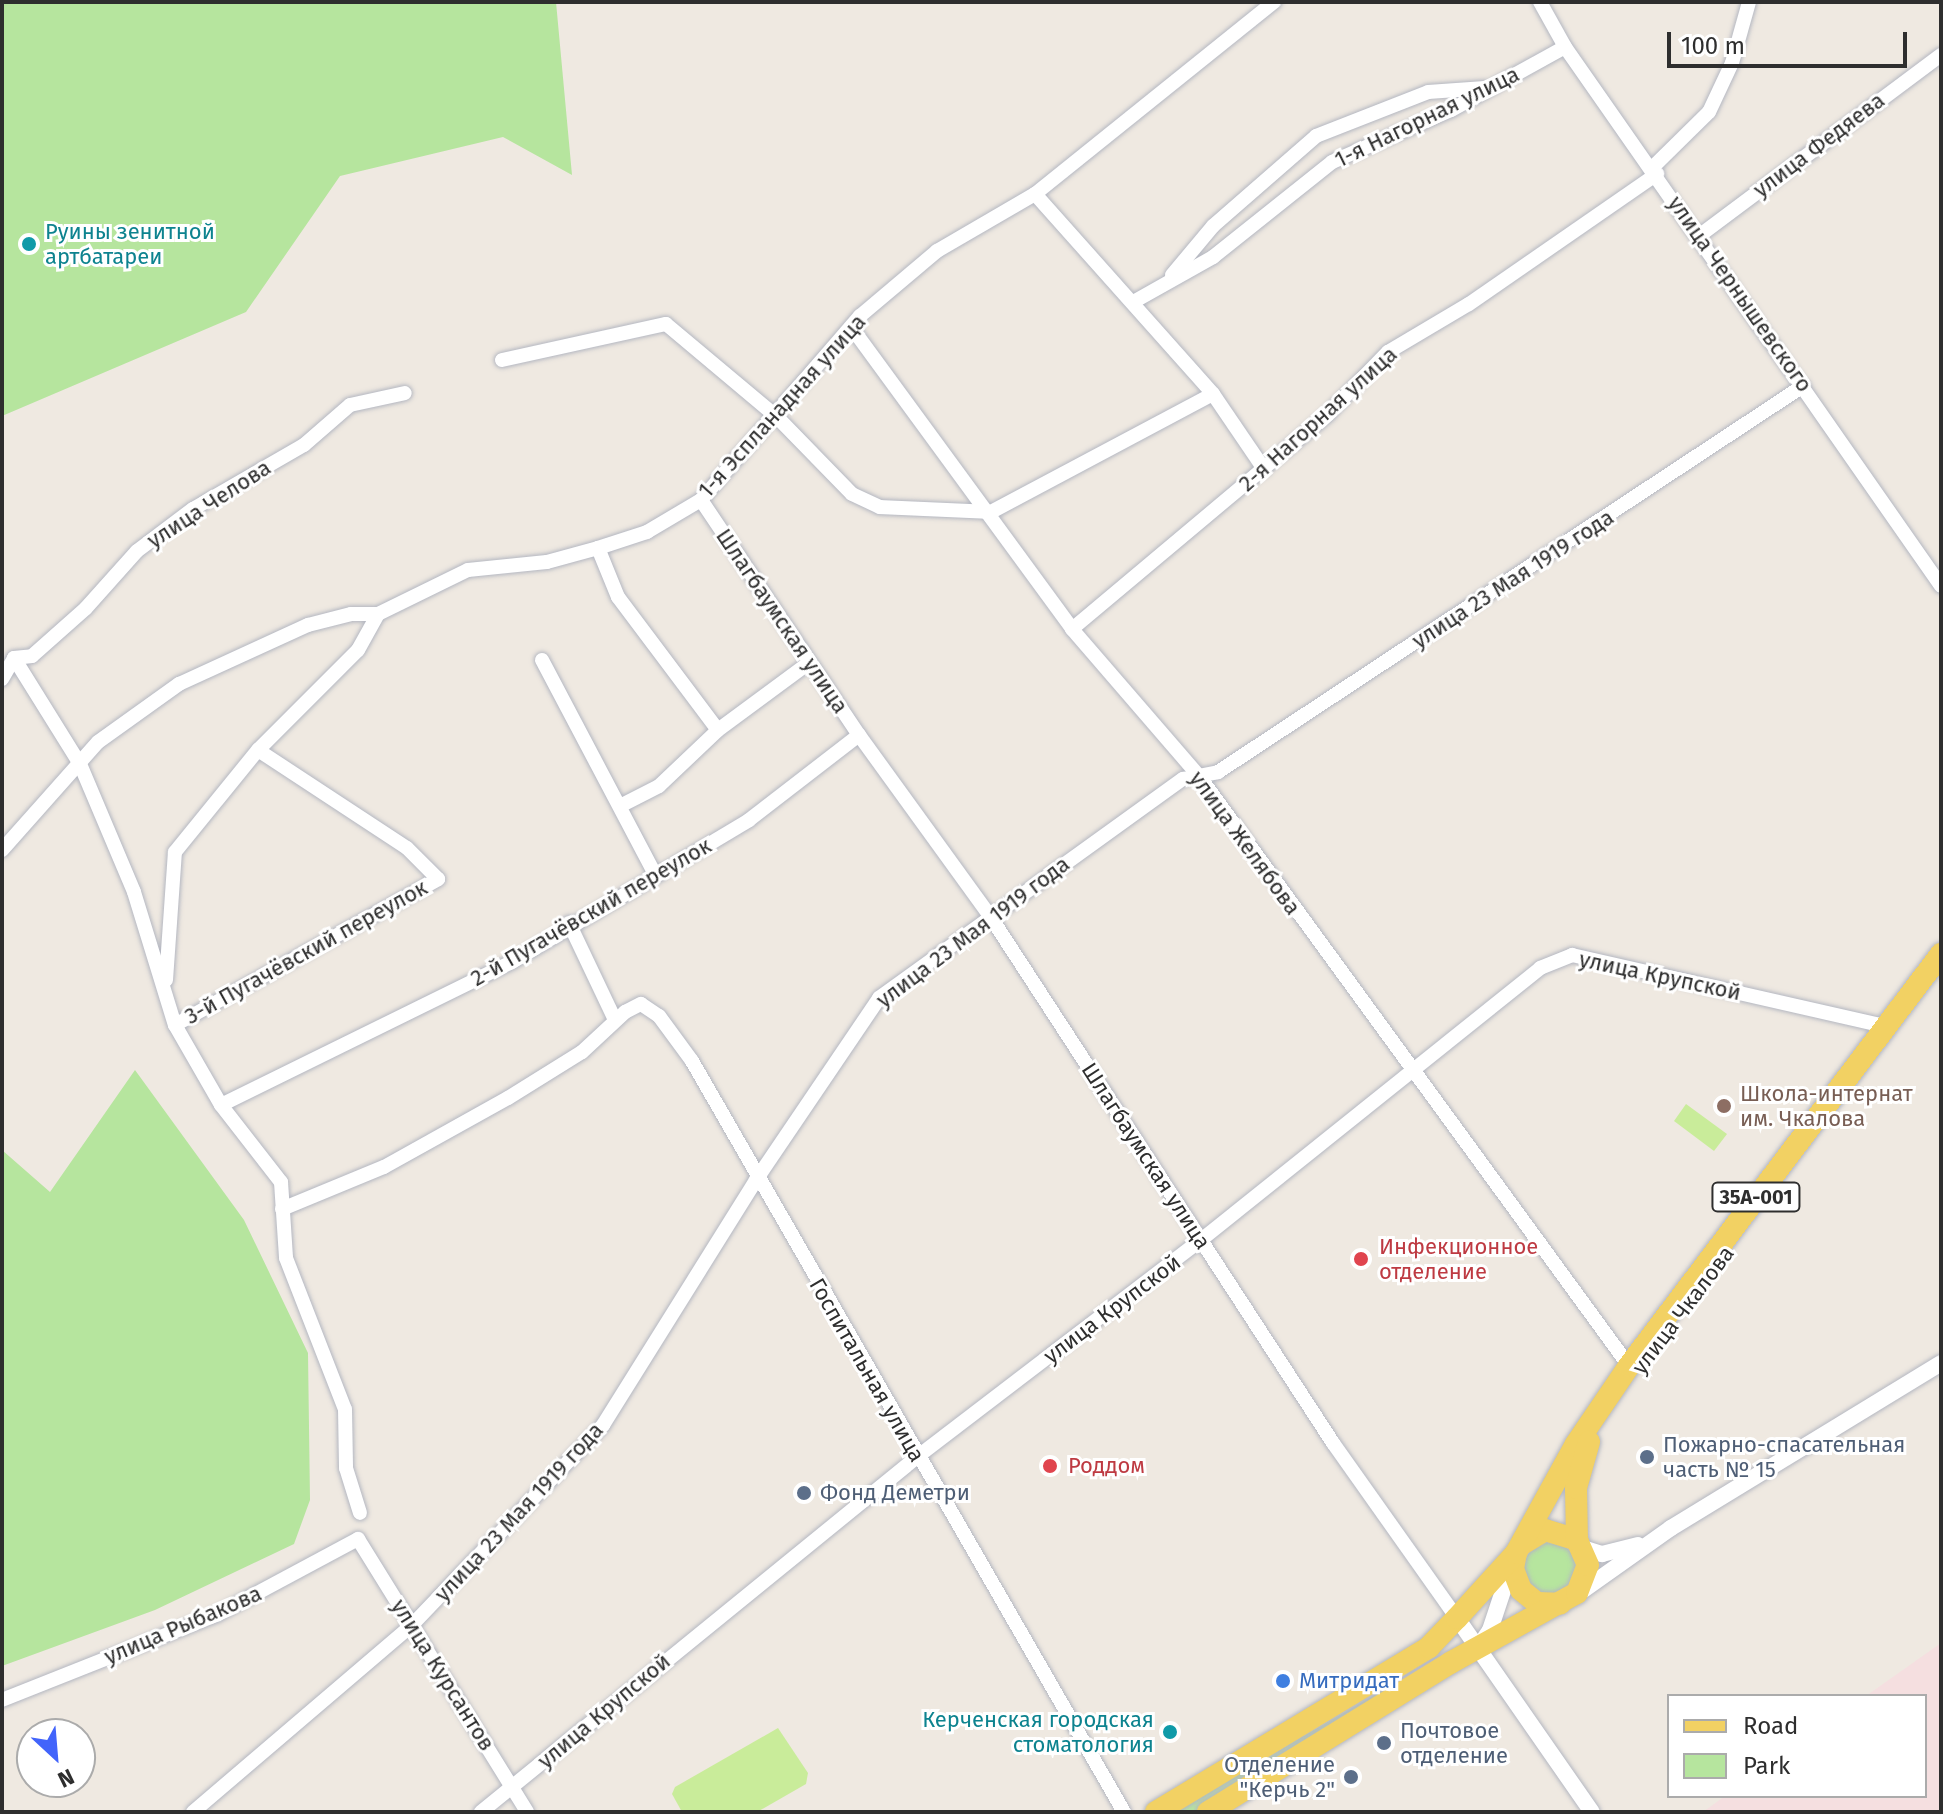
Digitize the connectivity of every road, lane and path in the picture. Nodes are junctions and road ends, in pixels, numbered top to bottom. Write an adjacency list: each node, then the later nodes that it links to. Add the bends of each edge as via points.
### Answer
1 (1274, 2): 8 (street, 1-я Эспланадная улица)
2 (1540, 2): 4 (street, улица Чернышевского)
3 (1749, 2): 7 (street, 2-я Нагорная улица, via 1732,63 1709,112)
4 (1565, 47): 6 (street, 1-я Нагорная улица); 7 (street, улица Чернышевского)
5 (1941, 55): 9 (street, улица Федяева)
6 (1490, 88): 10 (street, 1-я Нагорная улица, via 1332,162 1213,257); 10 (street, via 1428,92 1316,136 1213,226)
7 (1655, 170): 9 (street, улица Чернышевского); 18 (street, 2-я Нагорная улица, via 1469,304 1388,352)
8 (1035, 194): 11 (street); 12 (street, 1-я Эспланадная улица, via 937,251)
9 (1699, 236): 14 (street, улица Чернышевского)
10 (1164, 284): 11 (street, 1-я Нагорная улица)
11 (1135, 301): 16 (street)
12 (852, 328): 17 (street, 1-я Эспланадная улица); 20 (street, улица Желябова)
13 (502, 360): 17 (street, via 666,324)
14 (1803, 386): 22 (street, улица Чернышевского); 33 (street, улица 23 Мая 1919 года, via 1218,772)
15 (405, 393): 25 (street, улица Челова, via 350,405 304,445 193,509 137,551 86,608 32,656)
16 (1213, 394): 18 (street); 20 (street)
17 (777, 417): 19 (street, 1-я Эспланадная улица); 20 (street, via 852,494 880,507)
18 (1264, 469): 24 (street, 2-я Нагорная улица)
19 (701, 500): 21 (street, 1-я Эспланадная улица, via 647,532); 27 (street, Шлагбаумская улица)
20 (991, 512): 24 (street, улица Желябова)
21 (598, 548): 23 (street, 1-я Эспланадная улица, via 547,562 468,570); 29 (street, via 618,597)
22 (1941, 586)
23 (378, 614): 31 (street, via 358,650); 32 (street, 1-я Эспланадная улица, via 351,614 308,625 179,684 98,742)
24 (1072, 629): 33 (street, улица Желябова)
25 (14, 658): 28 (street); 32 (street)
26 (542, 660): 34 (street)
27 (810, 662): 29 (street); 30 (street, Шлагбаумская улица)
28 (2, 679)
29 (718, 730): 34 (street, via 659,786)
30 (859, 735): 36 (street, 2-й Пугачёвский переулок, via 749,820); 37 (street, Шлагбаумская улица)
31 (258, 750): 41 (street, via 175,852); 43 (street, 3-й Пугачёвский переулок, via 407,848 438,879)
32 (80, 764): 35 (street, 1-я Эспланадная улица); 41 (street, via 134,892)
33 (1199, 776): 37 (street, улица 23 Мая 1919 года, via 1183,779); 45 (street, улица Желябова)
34 (620, 806): 36 (street)
35 (2, 850)
36 (655, 874): 38 (street, 2-й Пугачёвский переулок)
37 (990, 916): 47 (street, улица 23 Мая 1919 года, via 879,998); 49 (street, Шлагбаумская улица)
38 (569, 923): 42 (street); 46 (street, 2-й Пугачёвский переулок, via 512,962)
39 (1941, 954): 44 (main road, улица Чкалова / 35А-001)
40 (1941, 970): 44 (main road, улица Чкалова / 35А-001)
41 (166, 986): 43 (street)
42 (615, 1020): 47 (street, Госпитальная улица, via 641,1004 659,1016 692,1061); 48 (street, via 582,1052 508,1098 384,1167)
43 (175, 1025): 46 (street)
44 (1890, 1028): 45 (street, улица Крупской, via 1572,955 1540,968); 51 (main road, улица Чкалова / 35А-001)
45 (1409, 1071): 49 (street, улица Крупской); 51 (street, улица Желябова)
46 (221, 1105): 48 (street, via 281,1182)
47 (756, 1180): 53 (street, Госпитальная улица); 61 (street, улица 23 Мая 1919 года, via 603,1425)
48 (282, 1209): 54 (street, via 286,1258 296,1291 345,1409 346,1468)
49 (1201, 1240): 53 (street, улица Крупской); 60 (street, Шлагбаумская улица, via 1333,1443)
50 (1941, 1363): 55 (street)
51 (1632, 1370): 52 (main road, улица Чкалова / 35А-001)
52 (1580, 1447): 57 (main road, улица Чкалова); 58 (main road, улица Чкалова)
53 (917, 1457): 64 (street, улица Крупской); 68 (street, Госпитальная улица)
54 (360, 1513)
55 (1671, 1528): 57 (street, via 1616,1553); 59 (street)
56 (358, 1539): 61 (street, улица Курсантов); 63 (street, улица Рыбакова, via 218,1614)
57 (1580, 1544): 58 (main road, via 1545,1530); 59 (main road, улица Чкалова, via 1587,1577)
58 (1518, 1550): 59 (main road, via 1513,1569 1521,1590 1537,1603); 60 (main road); 62 (street, via 1490,1630)
59 (1566, 1601): 62 (main road)
60 (1457, 1618): 62 (street, Шлагбаумская улица); 69 (main road, via 1429,1647)
61 (412, 1625): 64 (street, улица Курсантов); 65 (street, улица 23 Мая 1919 года)
62 (1478, 1647): 70 (main road); 71 (street, Шлагбаумская улица)
63 (2, 1700)
64 (512, 1787): 66 (street, улица Крупской); 67 (street, улица Курсантов)
65 (193, 1812)
66 (481, 1812)
67 (527, 1812)
68 (1124, 1812)
69 (1156, 1812)
70 (1208, 1812)
71 (1592, 1812)

